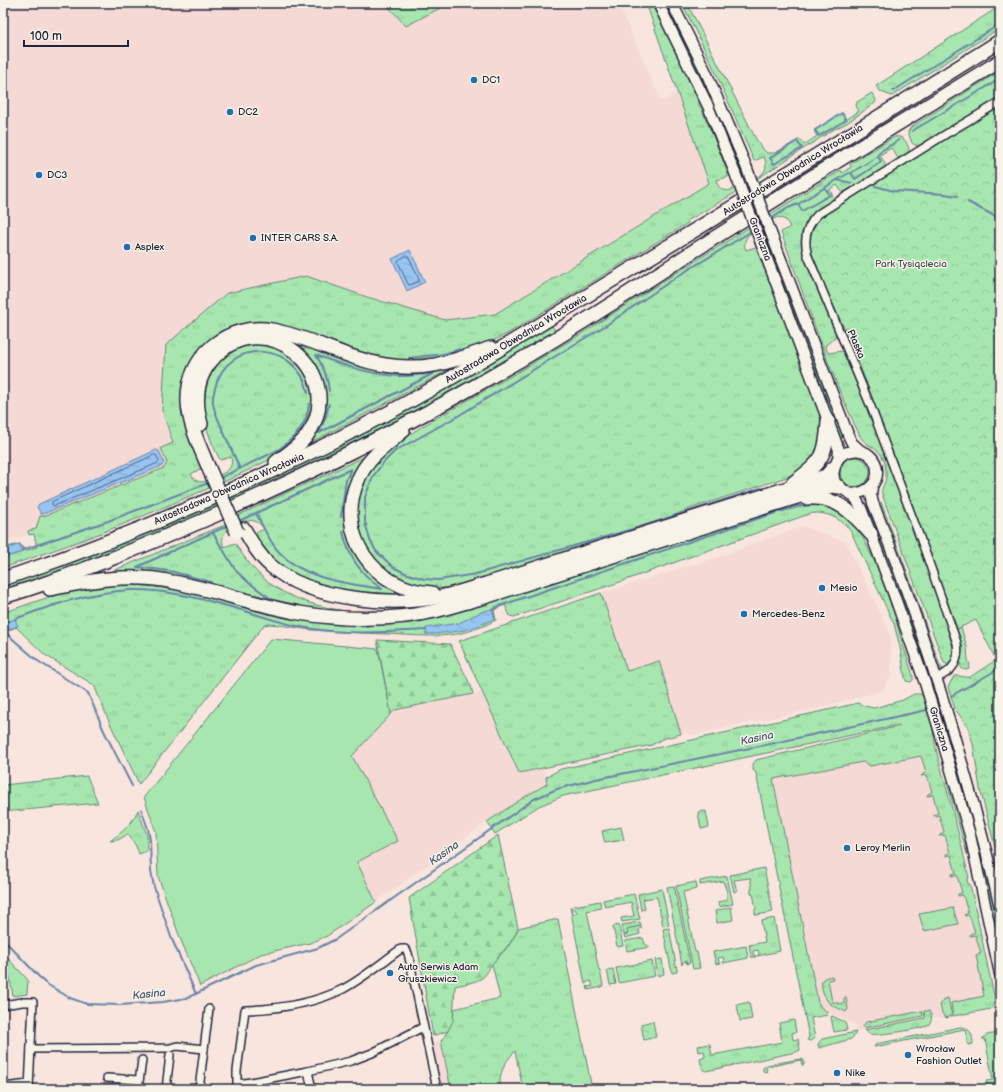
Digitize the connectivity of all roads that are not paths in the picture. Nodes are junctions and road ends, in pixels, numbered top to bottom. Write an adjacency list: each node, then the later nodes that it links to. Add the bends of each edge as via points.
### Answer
1 (658, 3): 8 (main road, Graniczna, bridge, via 708,106)
2 (672, 3): 9 (main road, Graniczna, bridge, via 706,72 746,166 849,437)
3 (1000, 41): 6 (highway, Autostradowa Obwodnica Wrocławia)
4 (1000, 61): 7 (highway, Autostradowa Obwodnica Wrocławia, via 630,293 501,371)
5 (1000, 102): 24 (street, Płaska, via 826,209 812,220 806,235 808,256 871,407 957,643 958,654 954,666 948,674)
6 (525, 334): 11 (highway, via 454,361 421,367 366,361 291,334 271,330 252,329 230,334 214,344 202,356 189,389 190,419 196,437); 12 (highway, Autostradowa Obwodnica Wrocławia, via 366,425)
7 (413, 420): 20 (highway, via 374,455 358,480 352,498 352,525 356,540 372,566 396,584 425,592); 21 (highway, Autostradowa Obwodnica Wrocławia, via 291,480 163,538)
8 (828, 421): 10 (main road, Graniczna, via 839,450); 15 (highway, via 824,454)
9 (861, 451): 10 (main road, via 847,452); 14 (main road, via 870,455 875,463 876,480)
10 (836, 463): 13 (main road, via 834,477); 15 (highway, via 827,475)
11 (214, 469): 12 (highway, via 198,408 198,391 205,369 220,352 240,341 264,338 280,342 296,351 310,368 319,392 318,412 312,428 300,443); 17 (highway)
12 (250, 481): 19 (highway, Autostradowa Obwodnica Wrocławia, via 127,533)
13 (839, 486): 15 (highway); 16 (main road)
14 (872, 487): 16 (main road, via 858,494); 24 (main road, Graniczna, via 873,503)
15 (787, 494): 18 (highway, via 836,502 852,513); 20 (highway); 23 (highway, via 497,593)
16 (851, 494): 18 (main road, Graniczna, via 861,508)
17 (240, 531): 20 (highway, via 272,567 291,580 316,590 348,597 394,600 445,596); 23 (highway, via 252,558 267,573 287,587 308,596 346,606 374,608)
18 (871, 534): 26 (main road, Graniczna, via 925,683 951,768 970,835)
19 (3, 579)
20 (467, 590)
21 (22, 591): 22 (highway, Autostradowa Obwodnica Wrocławia); 23 (highway, via 50,589 103,579 156,579 300,613 368,618 436,611)
22 (3, 597)
23 (457, 604)
24 (937, 678): 25 (main road, Graniczna)
25 (1000, 907)
26 (1000, 974)
27 (3, 1005): 30 (street, via 33,1002)
28 (209, 1009): 31 (street)
29 (424, 1028): 34 (street, via 351,1061); 34 (street, via 405,949 401,949 361,978 334,993 289,1006 245,1010 237,1084); 43 (street)
30 (31, 1049): 31 (street, via 177,1046); 37 (street)
31 (204, 1049): 41 (street)
32 (170, 1055): 40 (street)
33 (142, 1060): 36 (street)
34 (308, 1071): 42 (street)
35 (108, 1078): 36 (street)
36 (139, 1080): 39 (street)
37 (29, 1086): 38 (street)
38 (3, 1087)
39 (138, 1089)
40 (166, 1089)
41 (199, 1089)
42 (312, 1089)
43 (437, 1089)

